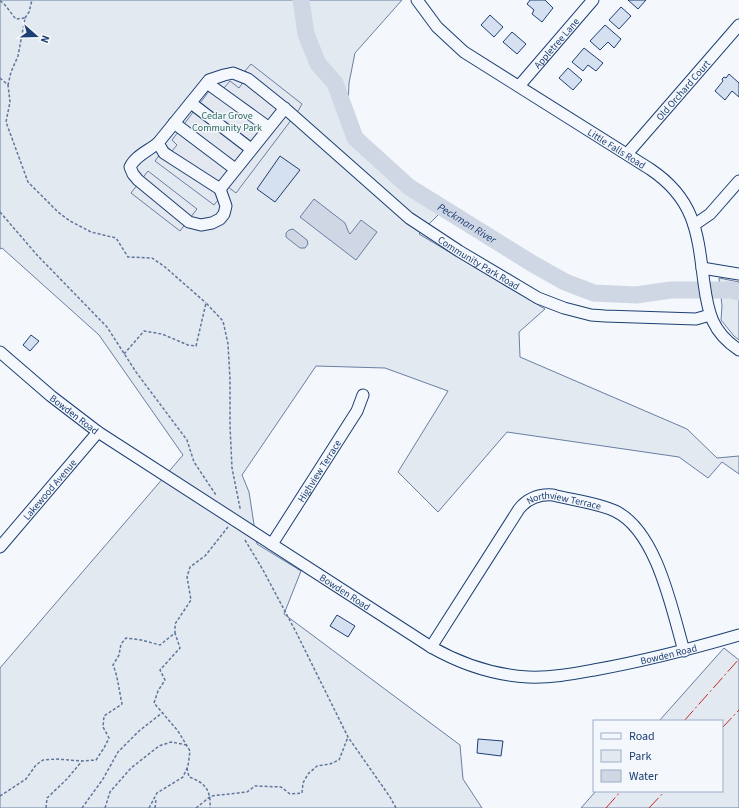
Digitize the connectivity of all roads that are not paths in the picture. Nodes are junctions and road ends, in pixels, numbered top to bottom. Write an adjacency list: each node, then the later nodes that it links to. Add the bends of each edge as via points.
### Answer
1 (417, 0): 5 (street, Little Falls Road, via 433,22 464,52)
2 (592, 0): 5 (street, Appletree Lane)
3 (739, 25): 12 (street, Old Orchard Court)
4 (207, 82): 6 (street); 7 (street, Community Park Road, via 224,75 241,75); 9 (street)
5 (519, 86): 12 (street, Little Falls Road)
6 (191, 103): 8 (street); 11 (street)
7 (286, 109): 9 (street); 19 (street, Community Park Road, via 409,218 538,298 577,312 605,316 696,318)
8 (174, 123): 10 (street); 13 (street)
9 (268, 127): 11 (street)
10 (158, 143): 15 (street, via 164,152); 15 (street, via 133,161 130,167 138,180 189,222 201,225 220,219 226,206)
11 (251, 149): 13 (street)
12 (627, 154): 16 (street, Little Falls Road, via 668,183 684,203)
13 (235, 170): 15 (street)
14 (739, 181): 16 (street, via 710,214)
15 (220, 189)
16 (694, 225): 17 (street, Little Falls Road)
17 (702, 268): 18 (street); 19 (street, Little Falls Road)
18 (739, 274)
19 (709, 311): 20 (street, Little Falls Road, via 722,336)
20 (739, 350)
21 (0, 352): 23 (street, Bowden Road)
22 (363, 395): 24 (street, Highview Terrace, via 357,411)
23 (98, 432): 24 (street, Bowden Road); 25 (street, Lakewood Avenue)
24 (272, 544): 27 (street, Bowden Road)
25 (0, 547)
26 (739, 635): 28 (street, Bowden Road)
27 (431, 646): 28 (street, Bowden Road, via 457,660 484,670 541,678 628,664); 28 (street, Northview Terrace, via 519,509 528,500 540,495 553,495 606,508 631,522 658,565)
28 (684, 651)

